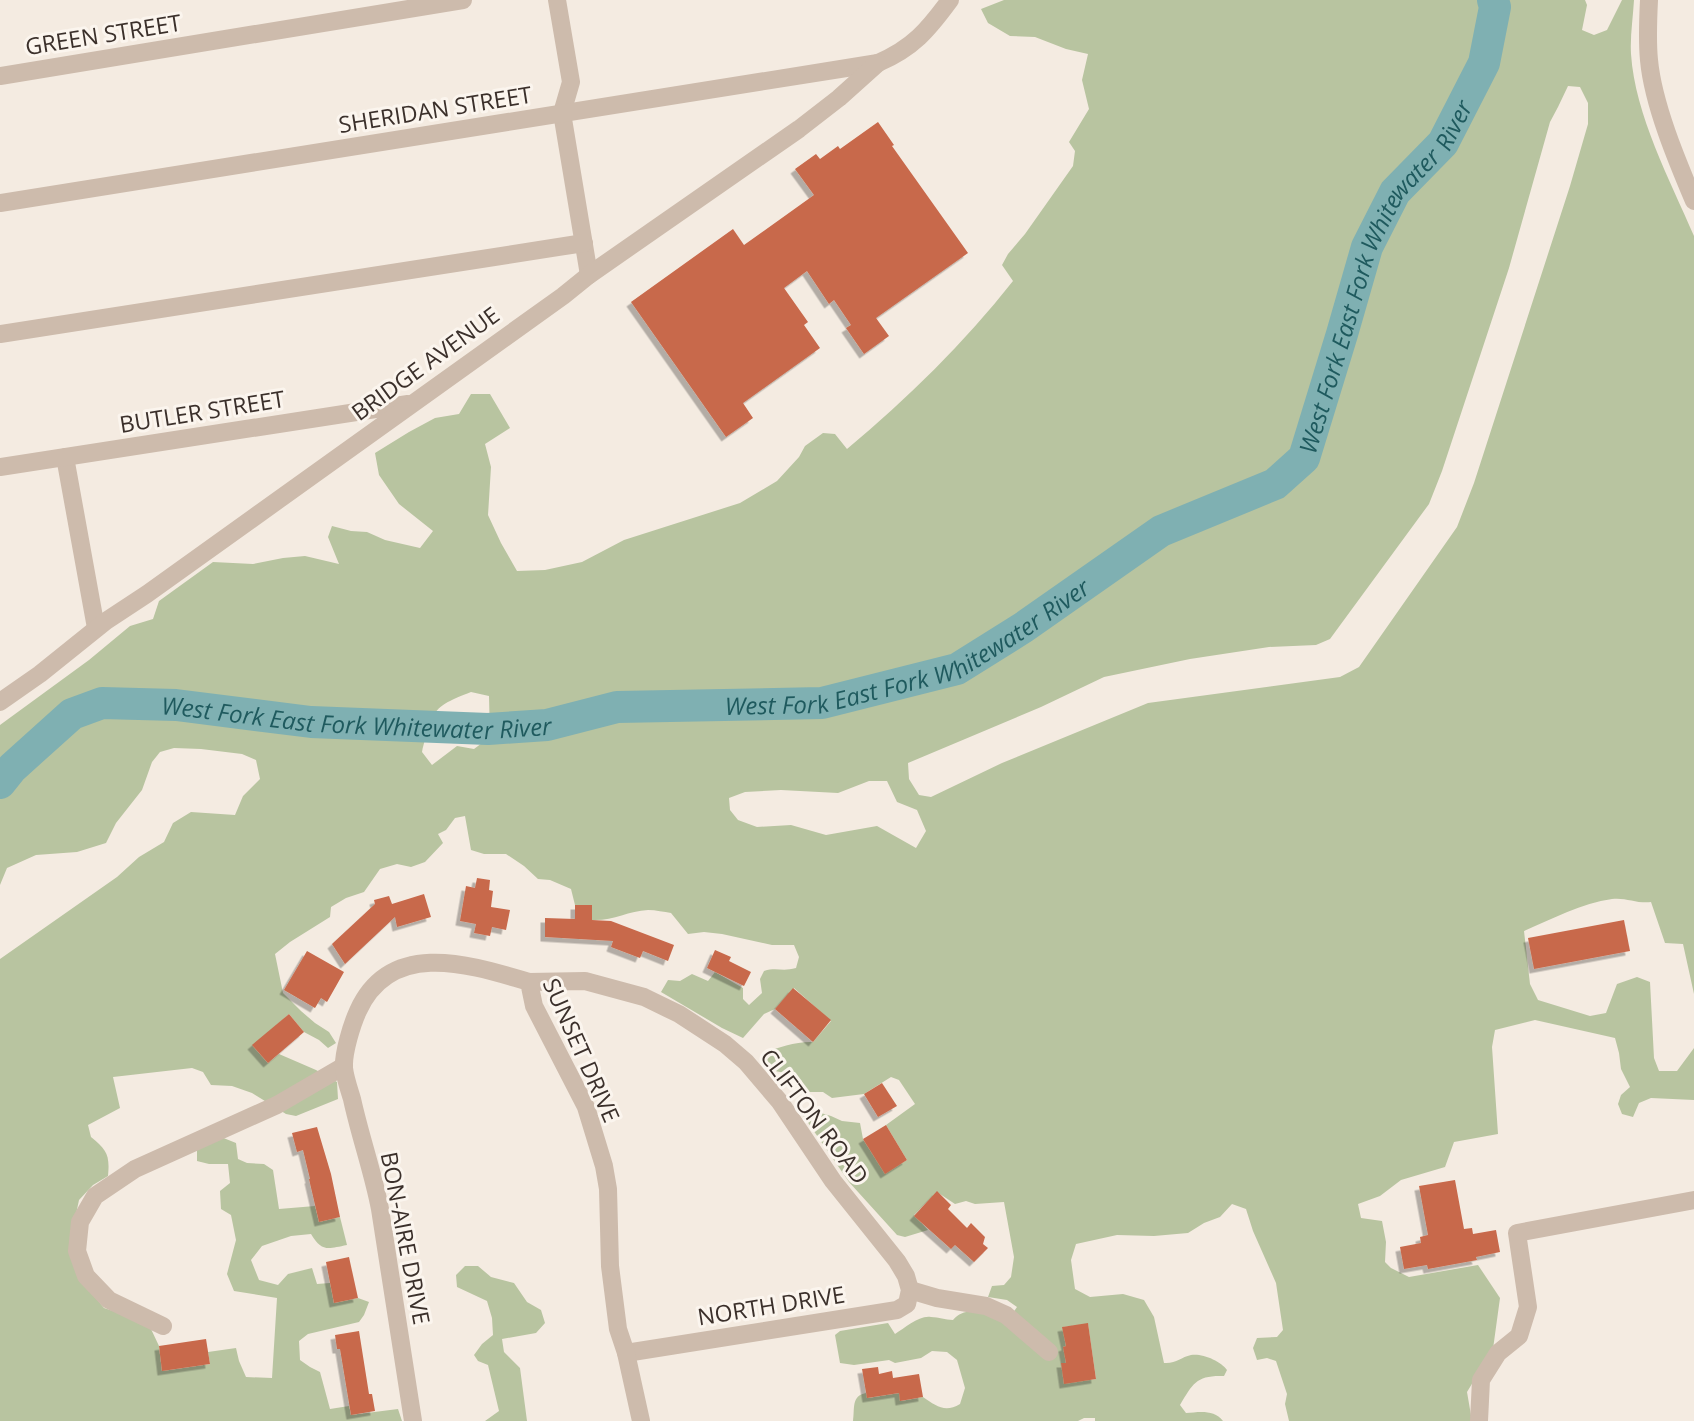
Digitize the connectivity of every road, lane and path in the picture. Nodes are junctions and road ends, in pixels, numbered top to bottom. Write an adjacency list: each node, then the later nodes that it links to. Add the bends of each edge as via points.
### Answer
1 (463, 0): 6 (street, GREEN STREET)
2 (557, 0): 7 (street, via 571,82)
3 (950, 0): 5 (street, via 917,40)
4 (1649, 0): 8 (street, via 1652,80)
5 (878, 63): 7 (street, SHERIDAN STREET); 11 (street, BRIDGE AVENUE, via 799,129)
6 (0, 76)
7 (562, 113): 9 (street, SHERIDAN STREET); 10 (street)
8 (1694, 201)
9 (0, 203)
10 (584, 243): 11 (street); 12 (street)
11 (589, 275): 13 (street, BRIDGE AVENUE)
12 (0, 334)
13 (411, 404): 14 (street, BUTLER STREET); 16 (street, BRIDGE AVENUE)
14 (65, 457): 15 (street, BUTLER STREET); 16 (street)
15 (0, 467)
16 (96, 628): 17 (street, BRIDGE AVENUE)
17 (0, 702)
18 (529, 982): 19 (street, SUNSET DRIVE, via 475,966 424,962 402,967 371,988 360,1006); 21 (street, CLIFTON ROAD, via 585,981 642,996 725,1044 780,1102 833,1181 897,1261); 24 (street, SUNSET DRIVE, via 534,1006 586,1107 604,1166 610,1266 618,1329)
19 (344, 1066): 22 (street, via 277,1105 135,1169 95,1196 80,1222 78,1251 86,1276 109,1300); 25 (street, BON-AIRE DRIVE, via 380,1209)
20 (1694, 1200): 27 (street, via 1517,1233 1528,1307 1519,1336 1498,1353 1481,1380)
21 (910, 1290): 23 (street, via 986,1306 1006,1315); 24 (street, NORTH DRIVE, via 907,1304 897,1310)
22 (163, 1326)
23 (1049, 1352)
24 (626, 1353): 26 (street, SUNSET DRIVE)
25 (413, 1421)
26 (641, 1421)
27 (1479, 1421)

